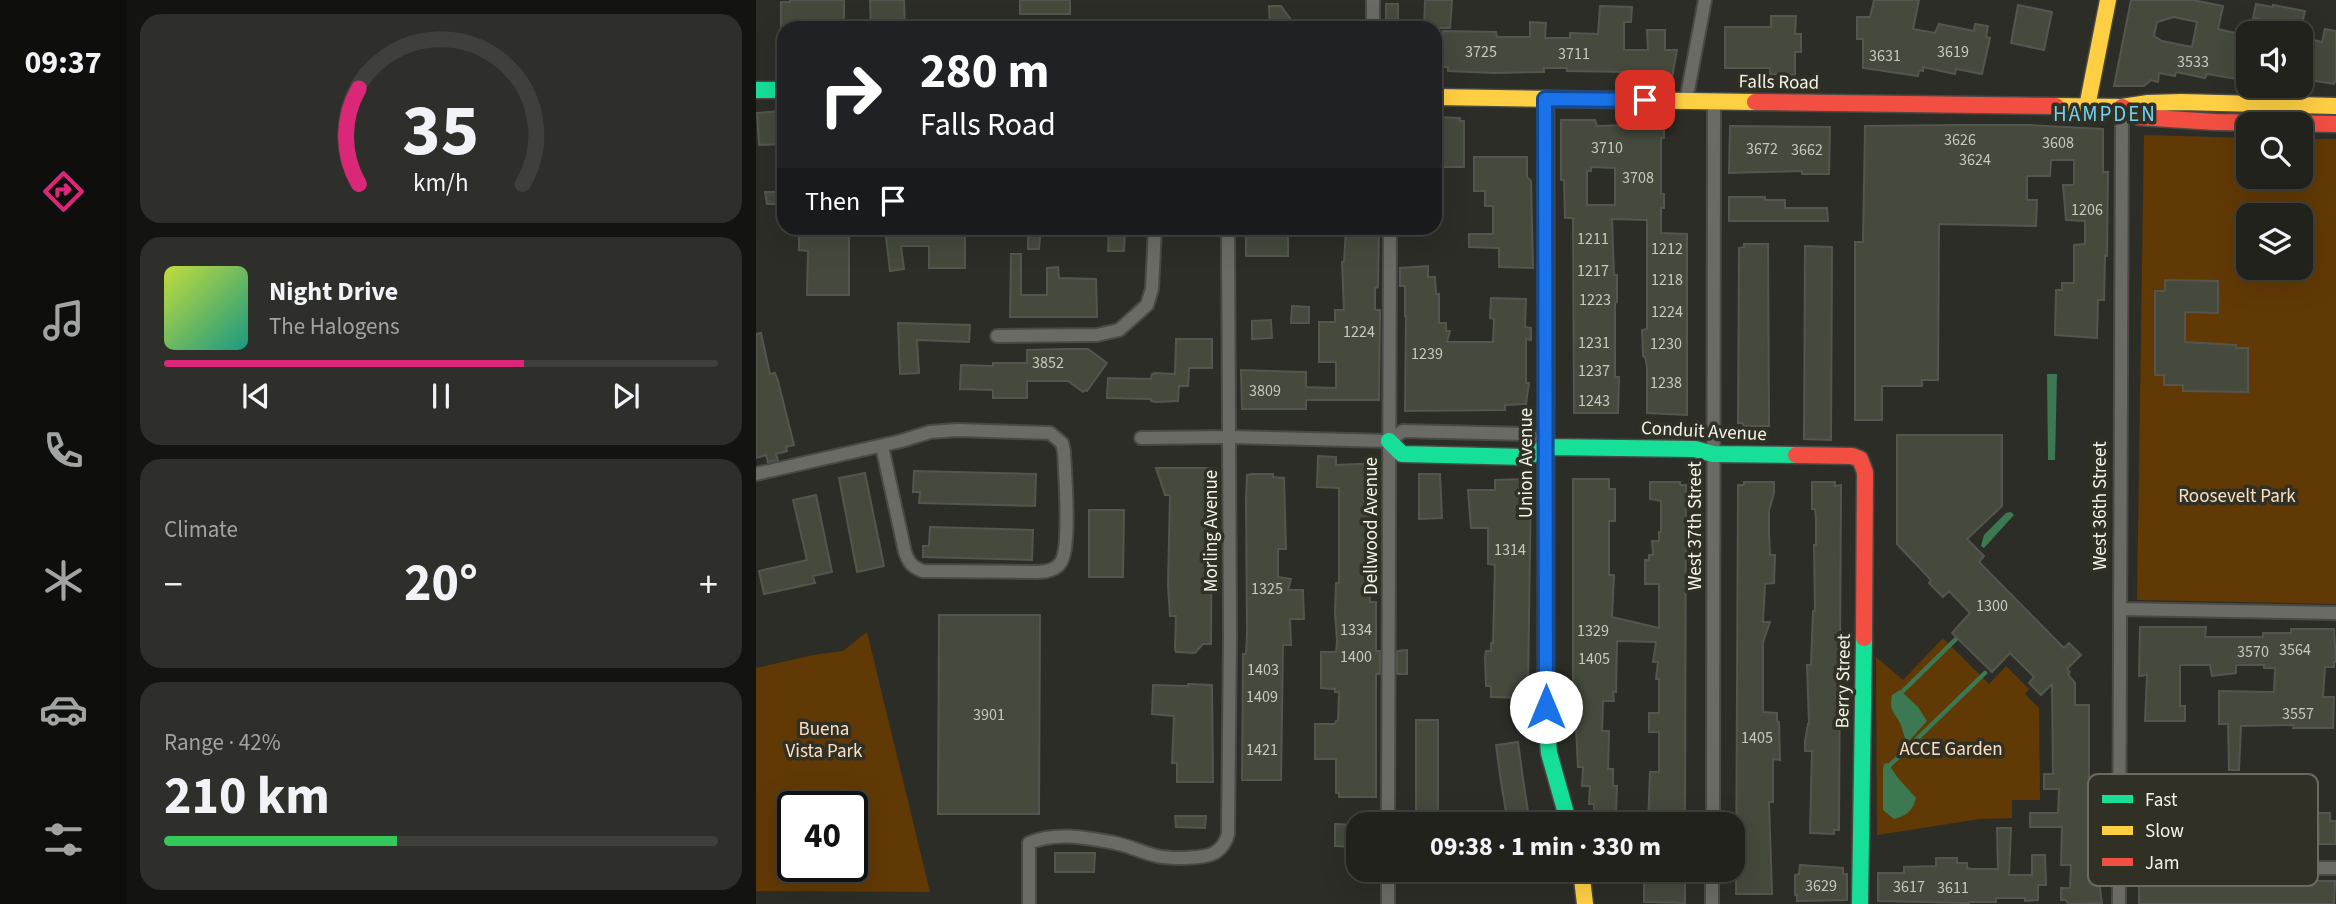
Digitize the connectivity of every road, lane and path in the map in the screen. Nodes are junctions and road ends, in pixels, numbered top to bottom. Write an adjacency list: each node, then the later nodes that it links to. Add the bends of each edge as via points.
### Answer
1 (1373, 0): 4 (street)
2 (1705, 0): 9 (street)
3 (2108, 0): 12 (street)
4 (1373, 21)
5 (756, 90): 6 (street)
6 (777, 90)
7 (1442, 97): 8 (street, Falls Road)
8 (1545, 99): 9 (street, Falls Road); 23 (street, Union Avenue)
9 (1686, 101): 10 (street, Falls Road)
10 (1714, 101): 12 (street, Falls Road); 24 (street, West 37th Street)
11 (2336, 106): 13 (street, Falls Road, via 2181,102)
12 (2087, 107): 13 (street, Falls Road)
13 (2122, 107): 14 (street, Falls Road, via 2139,117); 27 (street, West 36th Street)
14 (2336, 124)
15 (1155, 235): 18 (street, via 1152,289 1147,305 1129,323 1109,334)
16 (1228, 235): 19 (street, Morling Avenue)
17 (1390, 235): 21 (street, Dellwood Avenue)
18 (997, 336)
19 (1229, 437): 20 (street, Conduit Avenue); 21 (street, Conduit Avenue); 39 (street, Morling Avenue, via 1225,844 1215,853 1163,858 1078,837 1038,839 1029,843)
20 (1141, 438)
21 (1389, 441): 23 (street, Conduit Avenue, via 1403,431 1528,434); 23 (street, Conduit Avenue, via 1402,454 1528,457); 30 (street, Dellwood Avenue)
22 (882, 446): 22 (street, via 943,430 1037,432 1058,437 1064,452 1065,544 1061,562 1054,569 1037,572 915,568 905,552); 26 (street)
23 (1546, 447): 24 (street, Conduit Avenue, via 1695,449); 31 (street, Union Avenue, via 1546,725)
24 (1713, 454): 25 (street, Conduit Avenue); 32 (street, West 37th Street)
25 (1860, 459): 43 (street, Berry Street, via 1866,483)
26 (756, 474)
27 (2120, 609): 28 (street); 29 (street, West 36th Street)
28 (2336, 613)
29 (2119, 774)
30 (1388, 812)
31 (1565, 812)
32 (1713, 812)
33 (2318, 868): 34 (street)
34 (2336, 868)
35 (1388, 882): 40 (street)
36 (1582, 882): 41 (street)
37 (1713, 882): 42 (street)
38 (2119, 886): 44 (street, West 36th Street)
39 (1029, 904)
40 (1388, 904)
41 (1585, 904)
42 (1712, 904)
43 (1860, 904)
44 (2119, 904)

